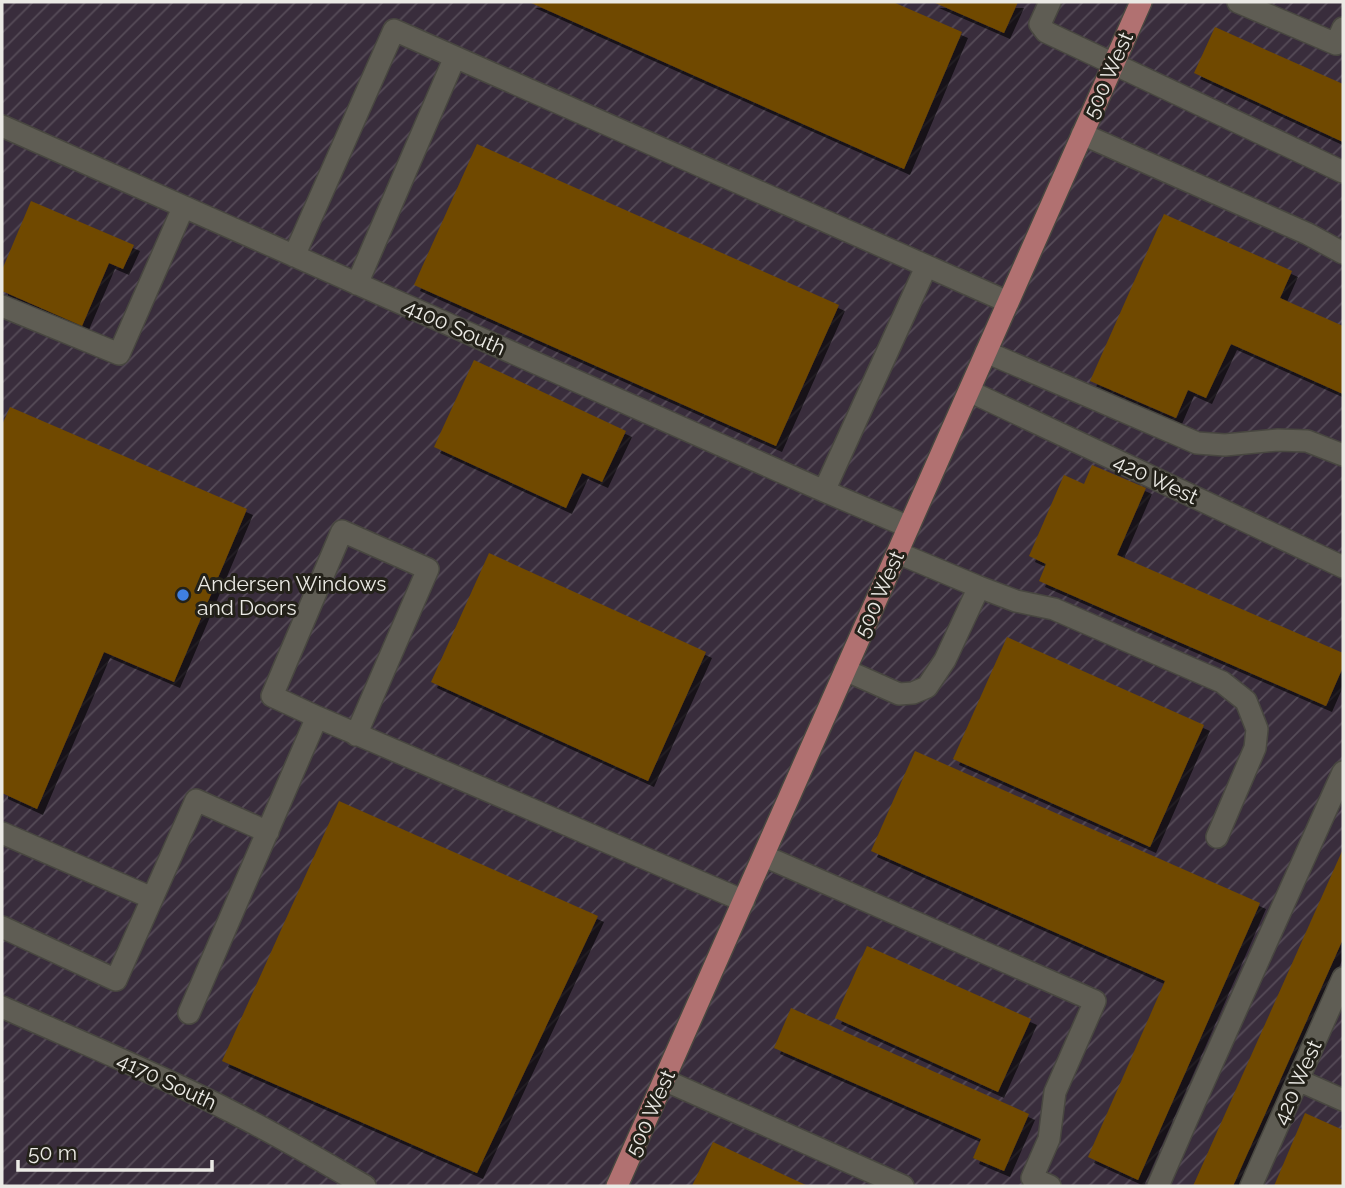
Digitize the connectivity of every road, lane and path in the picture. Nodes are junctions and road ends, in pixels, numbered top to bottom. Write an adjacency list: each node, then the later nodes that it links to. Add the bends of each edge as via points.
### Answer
1 (1050, 2): 6 (street, via 1040,24 1046,32)
2 (1141, 2): 6 (main road, 500 West)
3 (1238, 2): 4 (street, via 1336,44)
4 (1343, 28)
5 (455, 57): 12 (street, via 394,30); 13 (street); 14 (street)
6 (1114, 63): 8 (main road, 500 West); 9 (street)
7 (3, 128): 10 (street, 4100 South)
8 (1082, 134): 11 (street); 15 (main road, 500 West)
9 (1343, 172)
10 (183, 208): 12 (street, 4100 South); 16 (street, via 119,354)
11 (1343, 253)
12 (294, 256): 14 (street, 4100 South)
13 (926, 267): 15 (street); 20 (street)
14 (357, 284): 20 (street, 4100 South)
15 (1008, 302): 17 (main road, 500 West)
16 (2, 306)
17 (986, 352): 18 (main road, 500 West); 19 (street, via 1197,443 1307,440)
18 (969, 391): 21 (main road, 500 West); 23 (street, 420 West)
19 (1343, 455)
20 (824, 491): 21 (street, 4100 South)
21 (909, 527): 22 (main road, 500 West)
22 (898, 553): 24 (street); 25 (main road, 500 West)
23 (1343, 567)
24 (979, 587): 25 (street, via 945,660 927,687 899,694); 31 (street, via 1066,615 1222,682 1247,701 1257,729 1255,748)
25 (845, 670): 32 (main road, 500 West)
26 (317, 717): 27 (street); 27 (street, via 272,696 342,531 428,569); 29 (street)
27 (356, 735): 34 (street)
28 (1343, 772): 46 (street)
29 (268, 832): 33 (street, via 196,800); 38 (street)
30 (2, 833): 33 (street)
31 (1217, 837)
32 (764, 856): 34 (main road, 500 West); 45 (street, via 1095,1001 1055,1092 1049,1139 1032,1178)
33 (152, 898): 35 (street, via 116,980)
34 (744, 901): 39 (main road, 500 West)
35 (2, 927)
36 (1343, 978): 40 (street, 420 West)
37 (2, 1007): 42 (street, 4170 South, via 227,1109)
38 (189, 1013)
39 (664, 1080): 43 (main road, 500 West); 44 (street)
40 (1298, 1080): 41 (street); 47 (street, 420 West)
41 (1343, 1100)
42 (365, 1186)
43 (617, 1186)
44 (903, 1186)
45 (1050, 1186)
46 (1158, 1186)
47 (1251, 1186)

